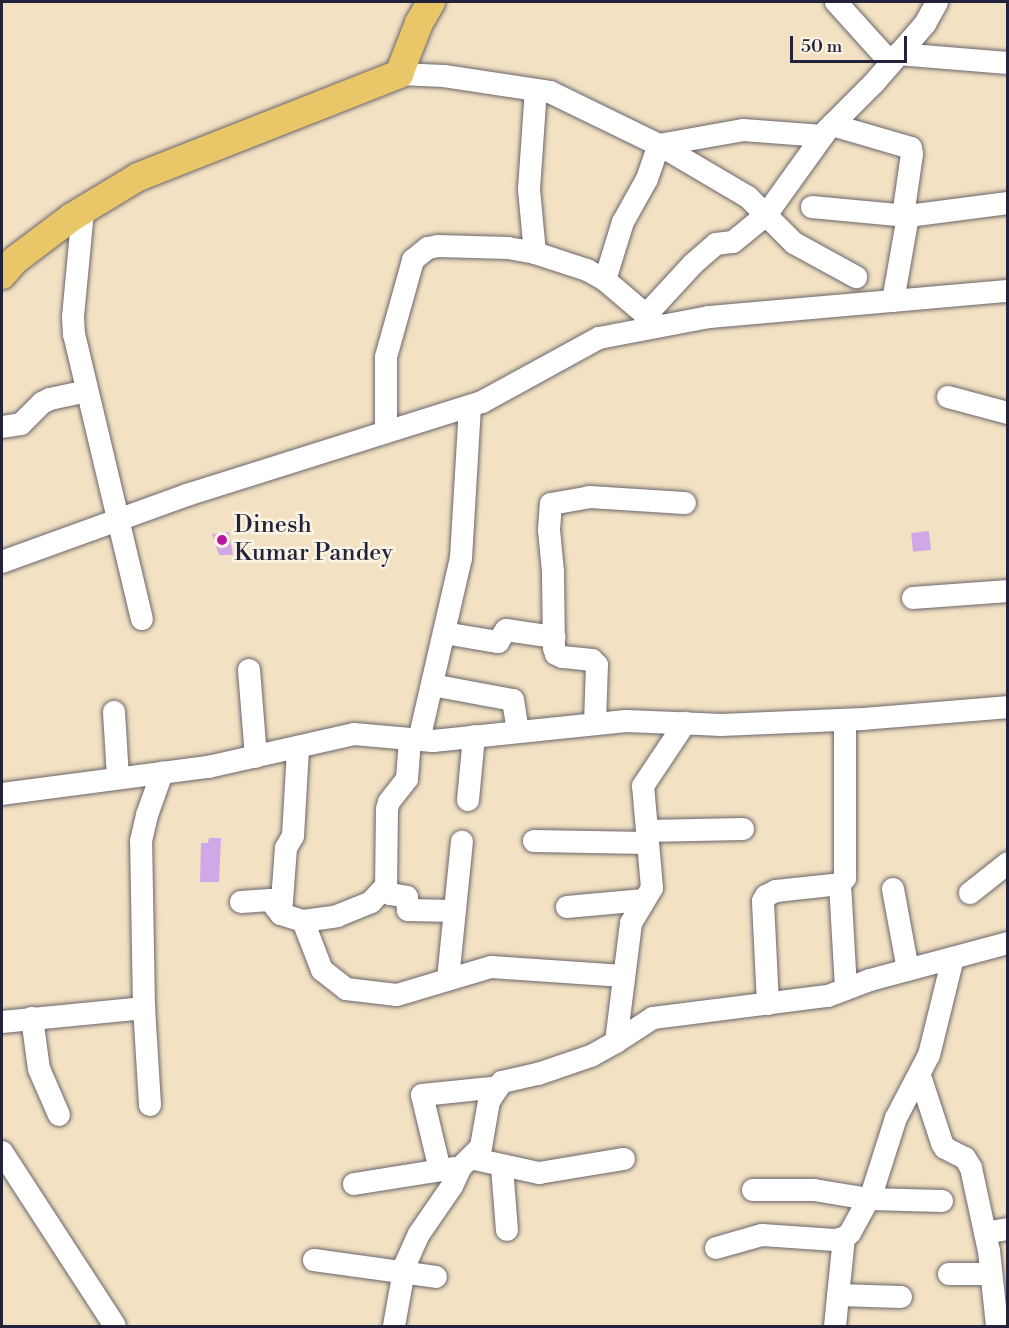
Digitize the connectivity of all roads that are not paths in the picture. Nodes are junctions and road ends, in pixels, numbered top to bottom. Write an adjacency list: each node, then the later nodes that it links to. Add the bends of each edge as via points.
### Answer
1 (431, 2): 6 (main road)
2 (836, 2): 4 (street)
3 (937, 2): 4 (street, via 925,24)
4 (895, 59): 5 (street); 8 (street)
5 (1008, 63)
6 (399, 74): 7 (street, via 444,76); 12 (main road, via 138,177)
7 (536, 90): 9 (street, via 550,92); 15 (street, via 530,189)
8 (827, 131): 9 (street, via 743,130); 13 (street); 14 (street, via 911,148)
9 (659, 145): 13 (street, via 748,197); 18 (street, via 623,222)
10 (1008, 203): 14 (street)
11 (812, 207): 14 (street)
12 (83, 211): 16 (main road, via 15,260); 22 (street, via 73,324)
13 (766, 215): 17 (street, via 794,243); 21 (street, via 733,242 716,244 693,264)
14 (905, 216): 20 (street)
15 (535, 253): 18 (street, via 587,270); 27 (street, via 508,248 438,246 412,260 386,357)
16 (2, 275)
17 (856, 277)
18 (604, 280): 21 (street)
19 (1008, 291): 20 (street)
20 (893, 301): 21 (street)
21 (653, 321): 24 (street, via 599,338)
22 (87, 391): 26 (street, via 50,399 21,424); 29 (street)
23 (948, 397): 25 (street)
24 (470, 406): 27 (street); 34 (street, via 461,558)
25 (1008, 413)
26 (2, 427)
27 (386, 432): 29 (street)
28 (685, 503): 35 (street, via 589,497 551,504)
29 (118, 520): 30 (street); 33 (street)
30 (2, 562)
31 (1008, 591): 32 (street)
32 (913, 598)
33 (142, 619)
34 (444, 633): 35 (street, via 498,642 506,630); 37 (street)
35 (554, 637): 42 (street, via 556,654 592,660 597,665)
36 (249, 670): 47 (street)
37 (432, 685): 43 (street, via 513,700); 45 (street)
38 (1008, 707): 40 (street)
39 (114, 712): 49 (street)
40 (845, 720): 41 (street); 57 (street, via 845,878)
41 (685, 723): 42 (street); 53 (street, via 643,786)
42 (595, 724): 43 (street)
43 (518, 732): 44 (street)
44 (474, 736): 45 (street); 51 (street)
45 (415, 739): 46 (street, via 354,734); 58 (street, via 407,779 387,809)
46 (298, 748): 47 (street); 65 (street, via 293,836 286,848)
47 (256, 758): 48 (street)
48 (162, 773): 49 (street); 74 (street, via 141,840)
49 (118, 778): 50 (street)
50 (2, 794)
51 (468, 800)
52 (744, 829): 53 (street)
53 (648, 837): 54 (street); 61 (street, via 652,888)
54 (534, 841)
55 (462, 842): 64 (street)
56 (1008, 863): 60 (street)
57 (840, 884): 72 (street); 73 (street, via 776,891 766,896 763,902)
58 (386, 886): 64 (street, via 390,894 406,897 408,910); 66 (street, via 371,902 337,915)
59 (893, 889): 69 (street)
60 (970, 893)
61 (644, 900): 63 (street); 70 (street, via 631,923)
62 (241, 902): 65 (street, via 270,900)
63 (567, 907)
64 (454, 911): 71 (street)
65 (281, 914): 66 (street)
66 (303, 921): 71 (street, via 322,970 340,987 392,996)
67 (1008, 943): 68 (street)
68 (953, 958): 69 (street); 78 (street, via 936,1032)
69 (908, 970): 72 (street)
70 (624, 975): 71 (street, via 503,967); 77 (street)
71 (448, 979)
72 (846, 989): 73 (street, via 828,996)
73 (768, 1004): 77 (street, via 653,1018)
74 (144, 1008): 75 (street); 80 (street)
75 (32, 1018): 76 (street); 81 (street, via 39,1070)
76 (2, 1022)
77 (616, 1042): 79 (street, via 591,1056 502,1082)
78 (920, 1076): 88 (street, via 896,1118); 92 (street, via 942,1143 965,1158 971,1168)
79 (499, 1087): 84 (street, via 489,1101 481,1147); 84 (street, via 422,1095)
80 (150, 1105)
81 (59, 1115)
82 (2, 1152): 102 (street)
83 (624, 1159): 85 (street, via 544,1173)
84 (457, 1165): 85 (street); 86 (street); 96 (street, via 452,1186 419,1234)
85 (502, 1167): 91 (street)
86 (354, 1184)
87 (753, 1190): 88 (street, via 814,1190)
88 (869, 1199): 89 (street); 93 (street)
89 (942, 1202)
90 (1008, 1229): 92 (street)
91 (507, 1230)
92 (985, 1233): 97 (street)
93 (844, 1238): 94 (street, via 762,1235); 100 (street)
94 (716, 1248)
95 (314, 1260): 96 (street)
96 (404, 1273): 99 (street); 103 (street)
97 (991, 1274): 98 (street); 105 (street)
98 (949, 1275)
99 (436, 1277)
100 (838, 1295): 101 (street); 104 (street)
101 (901, 1297)
102 (114, 1326)
103 (394, 1326)
104 (835, 1326)
105 (997, 1326)

